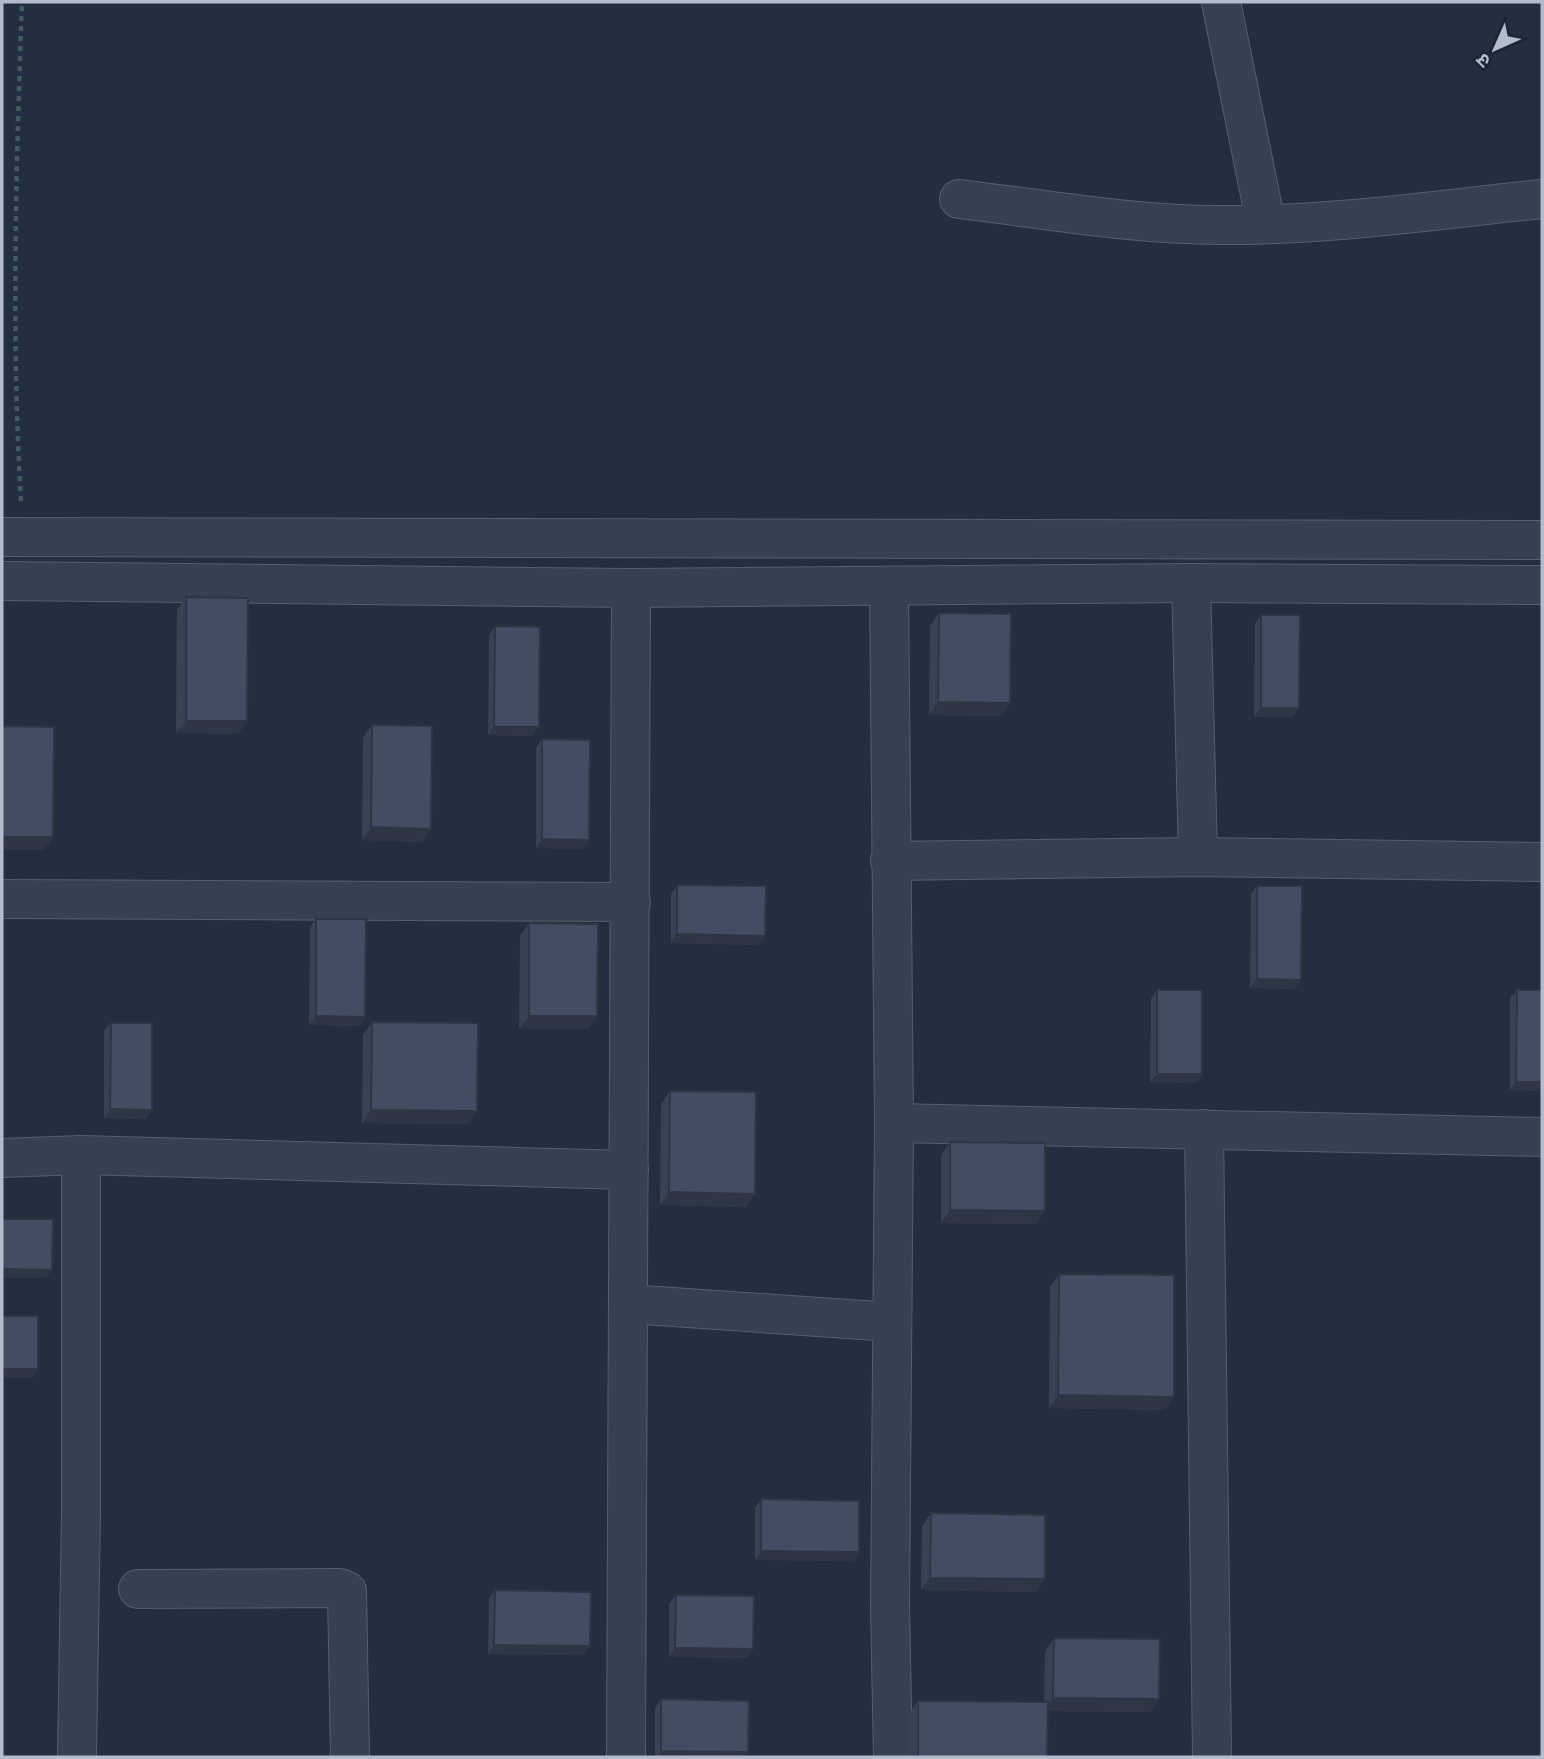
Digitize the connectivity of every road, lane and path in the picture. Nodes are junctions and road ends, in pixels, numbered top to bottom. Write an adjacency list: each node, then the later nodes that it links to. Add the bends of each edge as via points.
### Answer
1 (22, 2): 6 (path)
2 (1221, 2): 5 (street)
3 (1542, 199): 5 (street)
4 (959, 200): 5 (street, via 1151,221)
5 (1266, 224)
6 (13, 537): 7 (street)
7 (1542, 540)
8 (2, 580): 12 (street)
9 (1191, 583): 10 (street); 11 (street); 13 (street)
10 (889, 586): 12 (street); 14 (street)
11 (1542, 586)
12 (631, 588): 17 (street)
13 (1198, 857): 14 (street); 15 (street)
14 (890, 861): 18 (street)
15 (1542, 862)
16 (2, 899): 17 (street)
17 (631, 902): 23 (street)
18 (894, 1123): 19 (street); 25 (street)
19 (1204, 1129): 20 (street); 31 (street)
20 (1542, 1137)
21 (81, 1156): 22 (street); 23 (street); 27 (street)
22 (2, 1158)
23 (629, 1170): 24 (street)
24 (629, 1304): 25 (street); 29 (street)
25 (892, 1322): 30 (street)
26 (138, 1589): 28 (street, via 347,1591)
27 (77, 1757)
28 (350, 1757)
29 (626, 1757)
30 (893, 1757)
31 (1212, 1757)

